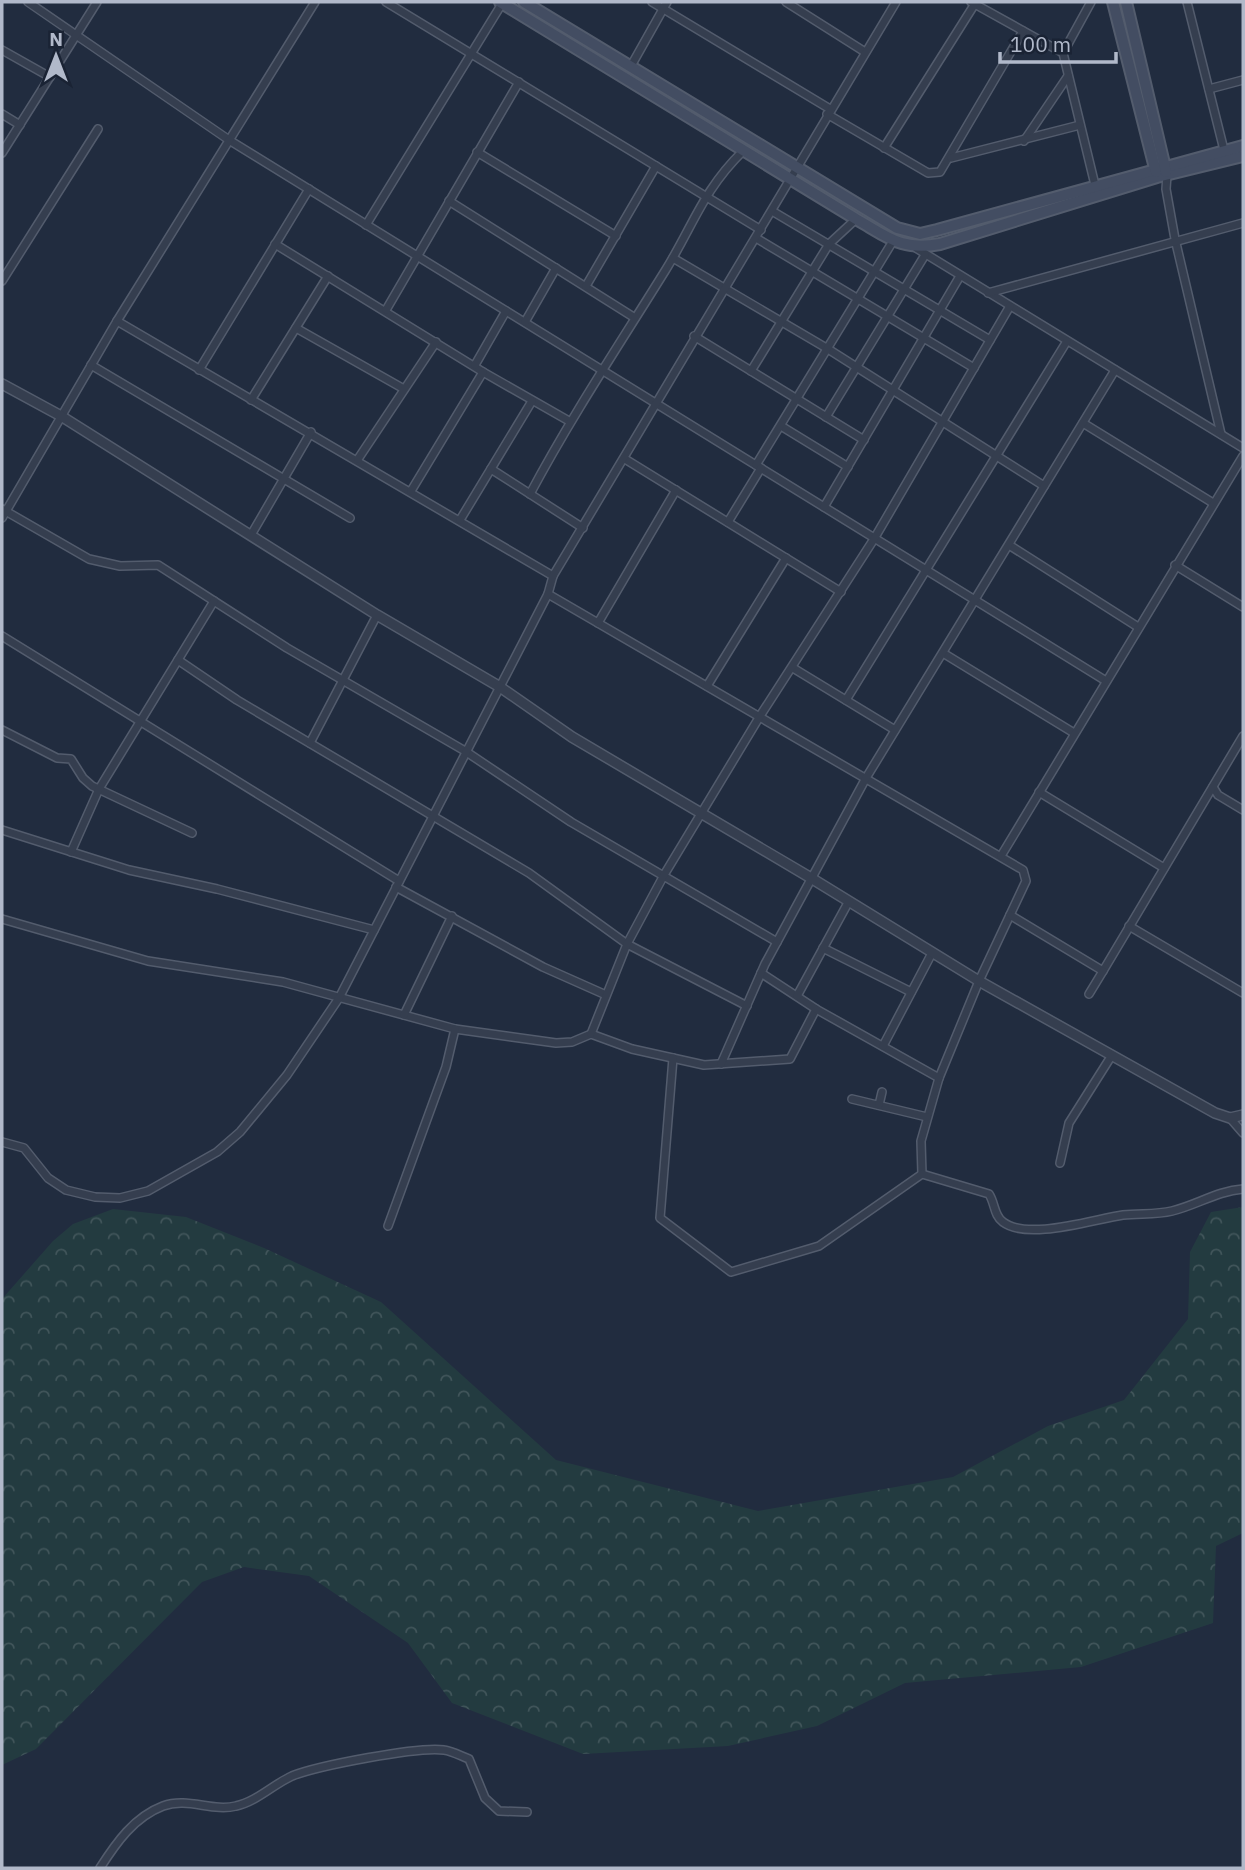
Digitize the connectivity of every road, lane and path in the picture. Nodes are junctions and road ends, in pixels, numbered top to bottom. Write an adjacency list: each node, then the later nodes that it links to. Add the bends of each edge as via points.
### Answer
1 (27, 2): 17 (street)
2 (97, 2): 17 (street)
3 (315, 2): 33 (street)
4 (386, 2): 21 (street)
5 (501, 2): 21 (street); 37 (main road)
6 (524, 2): 22 (main road)
7 (652, 2): 15 (street)
8 (786, 2): 19 (street)
9 (896, 2): 19 (street)
10 (1088, 2): 20 (street)
11 (1113, 2): 45 (main road)
12 (1126, 2): 45 (main road)
13 (1187, 2): 27 (street)
14 (974, 3): 16 (street); 36 (street)
15 (665, 5): 22 (street); 28 (street)
16 (1023, 32): 20 (street); 42 (street)
17 (78, 34): 24 (street); 33 (street)
18 (2, 50): 24 (street)
19 (865, 52): 28 (street)
20 (1063, 53): 23 (street)
21 (473, 54): 26 (street); 54 (street)
22 (631, 66): 44 (main road)
23 (1068, 76): 31 (street); 34 (street)
24 (50, 77): 30 (street)
25 (1243, 80): 27 (street)
26 (519, 82): 38 (street); 43 (street)
27 (1209, 89): 40 (street)
28 (828, 111): 36 (street); 44 (street)
29 (2, 114): 30 (street)
30 (20, 125): 39 (street)
31 (1080, 125): 34 (street); 47 (street)
32 (98, 129): 70 (street)
33 (229, 140): 48 (street); 82 (street)
34 (1023, 142): 42 (street)
35 (1243, 146): 40 (main road)
36 (884, 148): 42 (street, via 928,173 940,172)
37 (743, 151): 46 (main road); 49 (street)
38 (477, 152): 50 (street); 56 (street)
39 (2, 153)
40 (1225, 155): 41 (main road); 45 (main road)
41 (1243, 156)
42 (951, 158)
43 (656, 166): 49 (street); 56 (street)
44 (796, 166): 46 (street); 47 (main road, via 897,228 920,234)
45 (1161, 171): 47 (main road); 58 (street); 62 (main road)
46 (790, 178): 51 (street); 52 (main road)
47 (1095, 185)
48 (309, 189): 54 (street); 60 (street)
49 (705, 195): 55 (street); 64 (street)
50 (450, 201): 63 (street); 65 (street)
51 (772, 211): 55 (street); 61 (street)
52 (856, 219): 59 (main road); 61 (street)
53 (1243, 223): 58 (street)
54 (366, 225): 63 (street)
55 (761, 230): 57 (street)
56 (616, 236): 71 (street)
57 (756, 238): 66 (street); 72 (street)
58 (1175, 239): 74 (street); 115 (street)
59 (893, 240): 62 (main road); 67 (street)
60 (275, 244): 68 (street); 96 (street)
61 (829, 244): 66 (street); 67 (street)
62 (920, 251): 69 (street); 73 (street)
63 (417, 256): 77 (street); 79 (street)
64 (673, 258): 72 (street); 81 (street)
65 (556, 268): 71 (street); 83 (street)
66 (813, 271): 75 (street); 84 (street)
67 (875, 272): 73 (street); 75 (street)
68 (328, 276): 77 (street); 85 (street)
69 (961, 276): 74 (street); 78 (street)
70 (2, 281)
71 (586, 286): 81 (street)
72 (724, 288): 84 (street); 86 (street)
73 (904, 289): 78 (street); 80 (street)
74 (988, 293): 76 (street)
75 (859, 299): 80 (street); 91 (street)
76 (1010, 306): 88 (street); 89 (street)
77 (386, 310): 90 (street)
78 (940, 310): 87 (street); 88 (street)
79 (506, 311): 83 (street); 93 (street)
80 (889, 316): 87 (street); 94 (street)
81 (635, 318): 98 (street)
82 (117, 321): 92 (street); 96 (street)
83 (525, 322): 98 (street)
84 (781, 322): 91 (street); 99 (street)
85 (296, 328): 102 (street); 105 (street)
86 (694, 336): 99 (street); 107 (street)
87 (924, 338): 95 (street); 103 (street)
88 (990, 340): 95 (street)
89 (1067, 341): 97 (street); 118 (street)
90 (436, 342): 93 (street); 102 (street)
91 (828, 349): 94 (street); 104 (street)
92 (91, 365): 108 (street); 125 (street)
93 (475, 365): 100 (street)
94 (857, 368): 103 (street); 109 (street)
95 (974, 368): 112 (street)
96 (199, 370): 105 (street)
97 (1115, 370): 111 (street); 115 (street)
98 (603, 371): 107 (street); 110 (street)
99 (751, 371): 104 (street)
100 (483, 372): 106 (street); 128 (street)
101 (2, 382): 108 (street)
102 (404, 389): 121 (street)
103 (893, 391): 112 (street); 116 (street)
104 (797, 399): 109 (street); 113 (street)
105 (251, 400): 114 (street)
106 (532, 401): 110 (street); 124 (street)
107 (655, 401): 120 (street); 122 (street)
108 (61, 416): 132 (street); 137 (street)
109 (826, 417): 116 (street)
110 (569, 421): 129 (street)
111 (1083, 422): 126 (street); 130 (street)
112 (942, 423): 118 (street); 138 (street)
113 (781, 426): 122 (street); 123 (street)
114 (311, 432): 121 (street); 125 (street)
115 (1221, 434): 117 (street)
116 (864, 440): 123 (street)
117 (1243, 448)
118 (995, 455): 126 (street); 142 (street)
119 (1243, 456): 130 (street)
120 (625, 458): 127 (street); 136 (street)
121 (358, 459): 128 (street)
122 (759, 467): 131 (street); 135 (street)
123 (848, 467): 131 (street)
124 (491, 469): 129 (street); 134 (street)
125 (283, 480): 133 (street); 137 (street)
126 (1044, 486): 139 (street)
127 (676, 490): 135 (street); 150 (street)
128 (411, 491): 134 (street)
129 (530, 494): 136 (street)
130 (1213, 503): 141 (street)
131 (824, 507): 138 (street)
132 (3, 513): 147 (street, via 102,564 158,565)
133 (350, 518)
134 (460, 520): 143 (street)
135 (728, 522): 140 (street)
136 (583, 528): 143 (street)
137 (251, 535): 149 (street)
138 (874, 539): 142 (street); 144 (street)
139 (1009, 545): 146 (street); 151 (street)
140 (786, 558): 144 (street); 158 (street)
141 (1175, 565): 148 (street); 151 (street)
142 (925, 569): 146 (street); 160 (street)
143 (553, 576): 145 (street)
144 (841, 592): 155 (street)
145 (548, 594): 150 (street); 159 (street)
146 (975, 600): 153 (street); 157 (street)
147 (214, 601): 154 (street); 156 (street)
148 (1242, 603)
149 (377, 615): 156 (street); 159 (street)
150 (598, 624): 158 (street)
151 (1138, 627): 157 (street)
152 (2, 636): 162 (street)
153 (943, 653): 164 (street); 165 (street)
154 (178, 660): 162 (street); 167 (street)
155 (793, 668): 160 (street); 161 (street)
156 (343, 681): 167 (street); 168 (street)
157 (1106, 681): 165 (street)
158 (706, 686): 161 (street)
159 (500, 687): 168 (street); 175 (street)
160 (846, 700): 164 (street)
161 (760, 716): 169 (street); 175 (street)
162 (142, 722): 171 (street); 183 (street)
163 (2, 730): 171 (street, via 57,758 71,760 83,778)
164 (895, 730): 169 (street)
165 (1074, 733): 172 (street)
166 (1243, 736): 170 (street)
167 (310, 743): 174 (street)
168 (466, 751): 174 (street); 181 (street, via 571,822)
169 (866, 778): 179 (street); 182 (street)
170 (1213, 787): 173 (street, via 1217,795); 180 (street)
171 (99, 789): 177 (street); 178 (street)
172 (1039, 792): 179 (street); 180 (street)
173 (1243, 810)
174 (433, 815): 183 (street); 191 (street, via 550,887)
175 (701, 815): 181 (street); 182 (street)
176 (2, 830): 178 (street)
177 (192, 833)
178 (71, 852): 189 (street)
179 (1001, 856): 185 (street, via 1026,875)
180 (1164, 868): 188 (street)
181 (664, 874): 190 (street); 191 (street)
182 (811, 878): 184 (street); 190 (street)
183 (398, 884): 186 (street); 189 (street)
184 (849, 901): 192 (street); 193 (street)
185 (1010, 915): 194 (street); 196 (street)
186 (452, 916): 200 (street, via 552,972); 205 (street)
187 (2, 919): 202 (street, via 148,961 283,982)
188 (1129, 926): 194 (street); 198 (street)
189 (374, 930): 202 (street)
190 (777, 942): 195 (street)
191 (627, 944): 200 (street); 203 (street)
192 (823, 948): 197 (street); 201 (street)
193 (932, 953): 196 (street); 197 (street)
194 (1102, 971): 199 (street)
195 (761, 974): 201 (street); 203 (street)
196 (979, 981): 209 (street); 212 (street)
197 (911, 992): 208 (street)
198 (1243, 993)
199 (1089, 994)
200 (606, 995): 207 (street)
201 (797, 996): 204 (street)
202 (339, 998): 205 (street); 220 (street, via 287,1075 240,1132 217,1152 148,1191 120,1198 74,1194 51,1181 24,1149)
203 (747, 1006): 211 (street)
204 (816, 1009): 208 (street); 211 (street, via 790,1059)
205 (404, 1015): 206 (street)
206 (455, 1029): 207 (street, via 556,1043); 224 (street, via 446,1067)
207 (591, 1034): 210 (street)
208 (883, 1046): 212 (street)
209 (1112, 1055): 218 (street); 221 (street, via 1065,1132)
210 (673, 1058): 211 (street, via 696,1065); 222 (street, via 660,1218 722,1268 739,1271 770,1258 810,1250)
211 (721, 1064)
212 (939, 1078): 217 (street)
213 (882, 1092): 215 (street)
214 (852, 1099): 215 (street)
215 (879, 1105): 217 (street)
216 (1243, 1115): 218 (street)
217 (927, 1117): 222 (street, via 920,1141)
218 (1230, 1118): 219 (street)
219 (1243, 1133)
220 (2, 1142)
221 (1060, 1163)
222 (922, 1174): 223 (street, via 989,1194 999,1220 1009,1226 1058,1229 1088,1220 1171,1211)
223 (1243, 1189)
224 (388, 1226)
225 (527, 1812): 226 (street, via 499,1811 485,1798 469,1759 443,1749 397,1754 293,1776 238,1806 177,1803 161,1807 134,1823)
226 (100, 1868)

